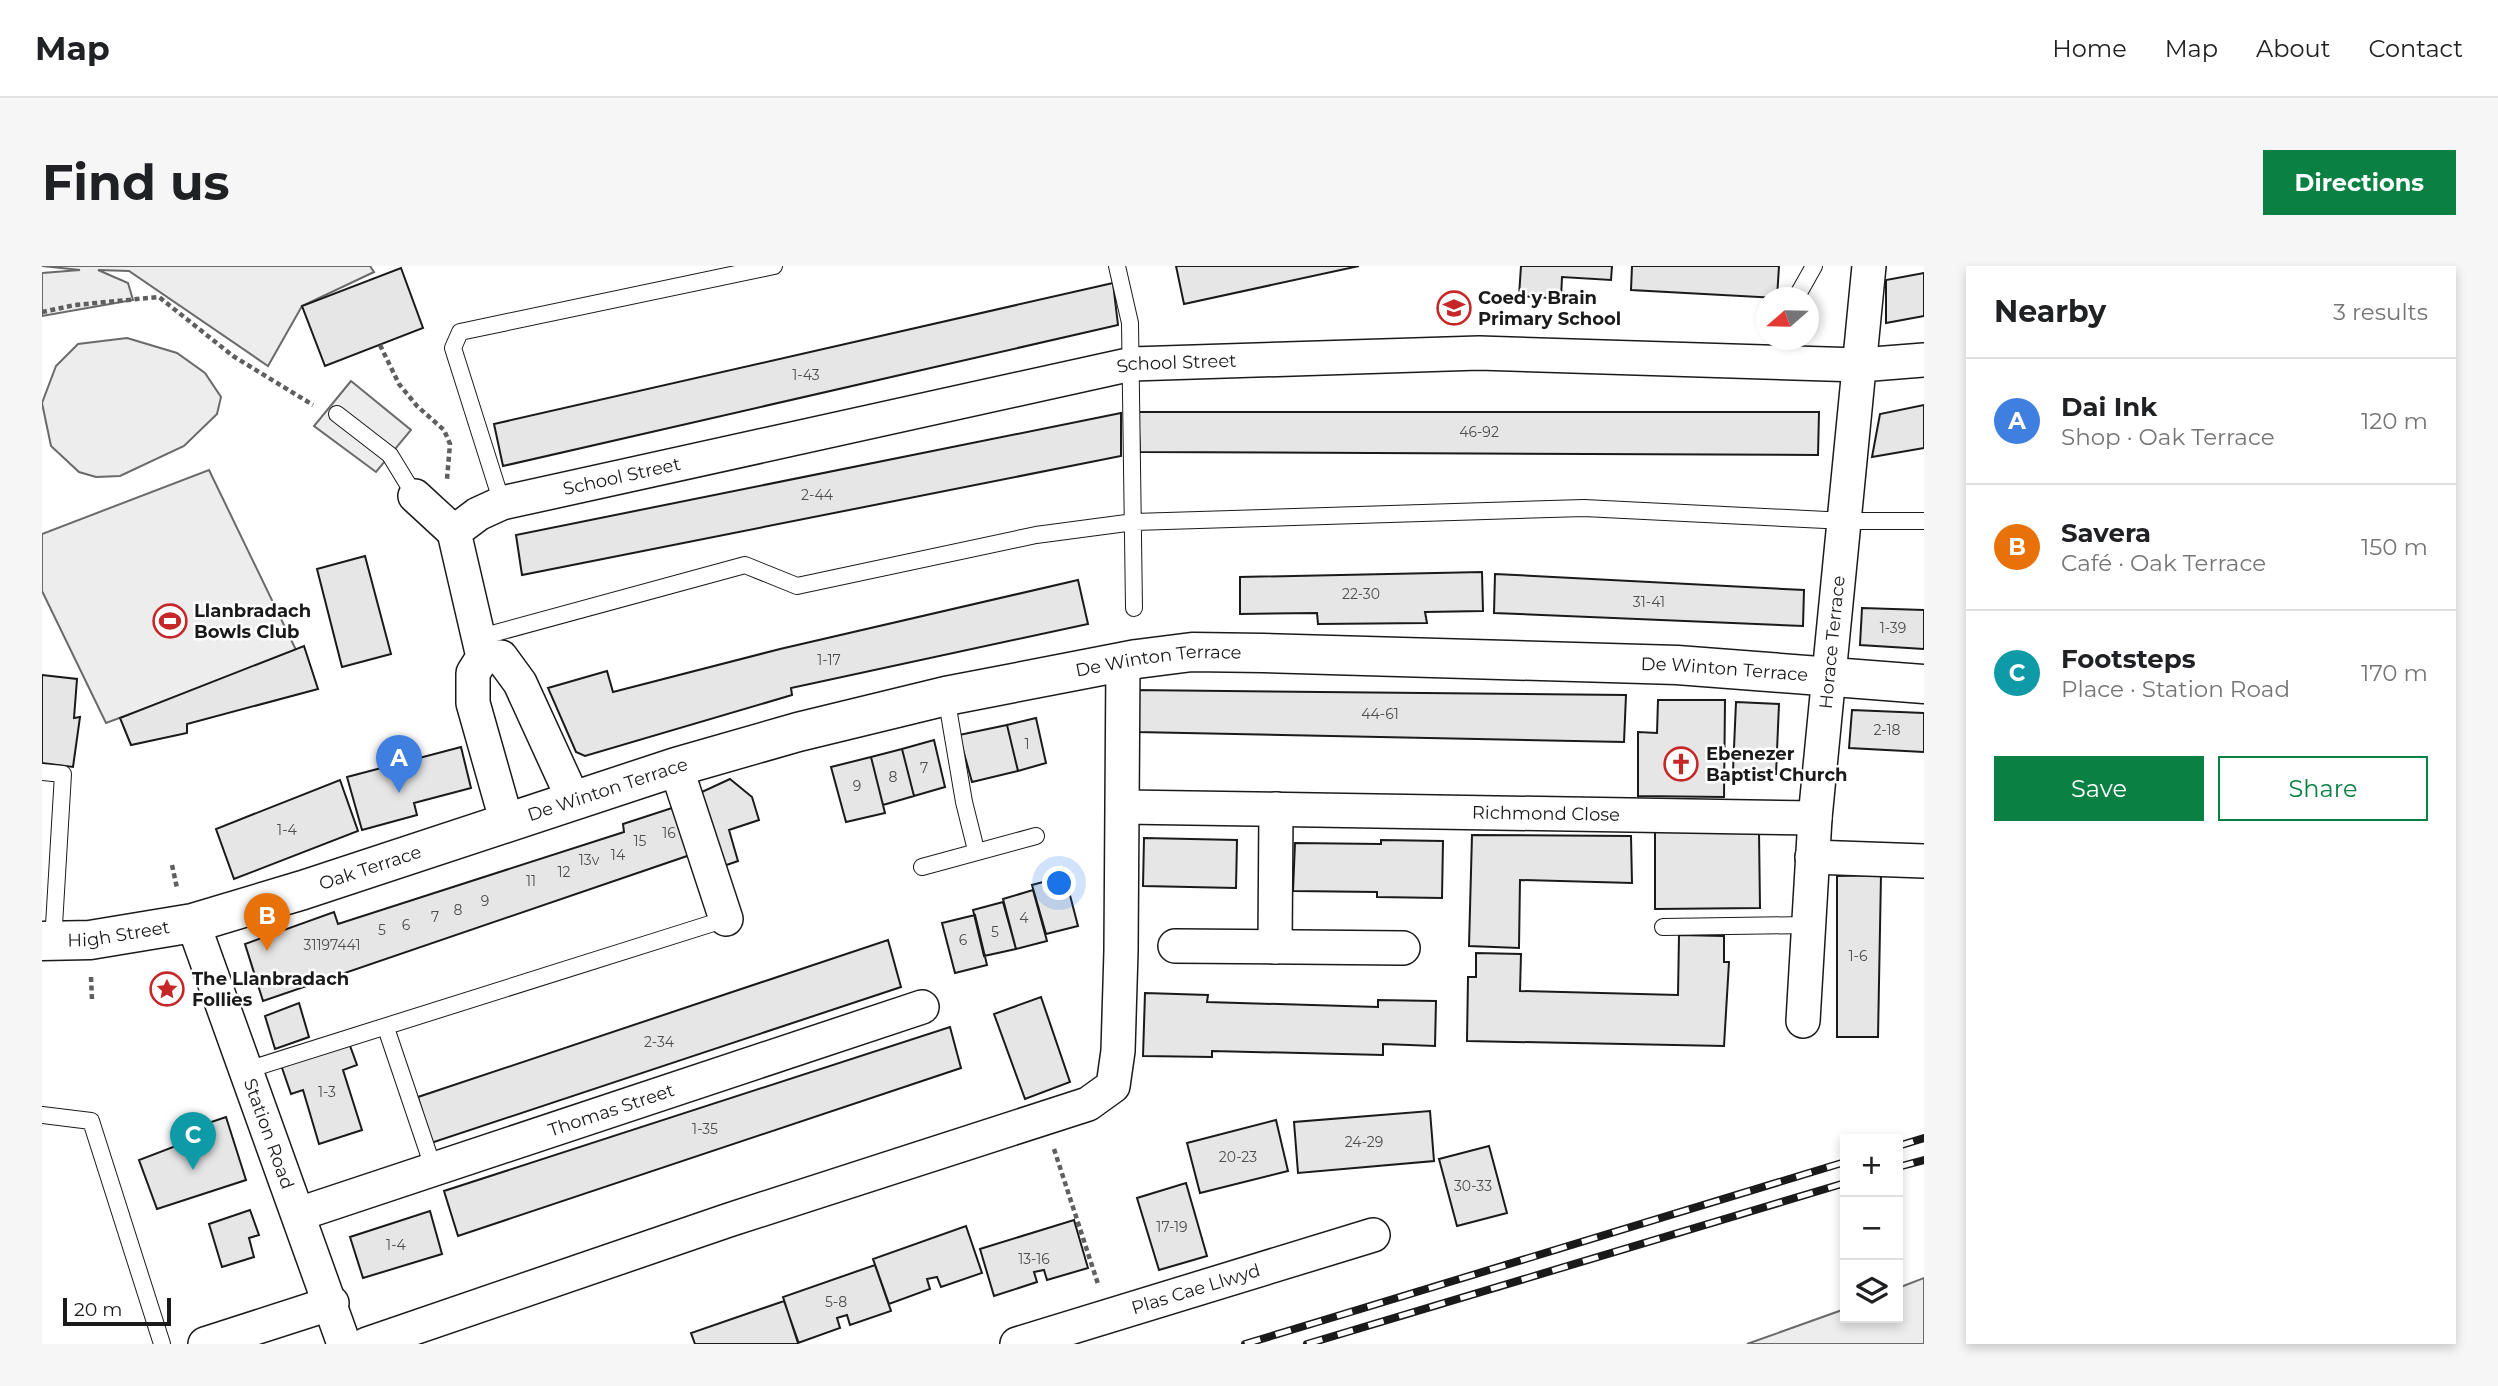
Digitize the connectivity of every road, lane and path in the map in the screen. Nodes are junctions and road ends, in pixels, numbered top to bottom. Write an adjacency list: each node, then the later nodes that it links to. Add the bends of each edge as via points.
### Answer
1 (774, 266): 14 (lane, via 460,332 453,348)
2 (1117, 266): 10 (lane, via 1130,323)
3 (1814, 266): 5 (lane)
4 (1870, 266): 11 (street, Horace Terrace)
5 (1802, 287)
6 (42, 312): 12 (path, via 159,297 233,356 310,404)
7 (380, 345): 18 (path, via 399,384 444,430 450,444 446,468)
8 (1790, 351): 10 (street, School Street, via 1479,353); 11 (street, School Street)
9 (1924, 360): 11 (street, School Street)
10 (1132, 365): 14 (street, School Street); 17 (lane)
11 (1860, 365): 15 (street, Horace Terrace)
12 (337, 414): 13 (lane, via 390,455)
13 (415, 496): 18 (street)
14 (502, 503): 18 (street, School Street, via 478,513)
15 (1846, 521): 16 (lane); 17 (lane, via 1584,509); 22 (street, Horace Terrace)
16 (1924, 521)
17 (1134, 522): 19 (lane); 20 (lane, via 1036,536 797,586 745,565)
18 (454, 532): 20 (street)
19 (1134, 608)
20 (480, 648): 27 (street, via 501,657 520,683); 31 (street, via 473,673 473,703)
21 (1124, 662): 22 (street, De Winton Terrace, via 1192,652 1264,653 1677,665); 24 (street, De Winton Terrace); 28 (street)
22 (1829, 676): 23 (street, De Winton Terrace); 30 (street, Horace Terrace)
23 (1924, 684)
24 (946, 696): 25 (street, De Winton Terrace); 33 (lane)
25 (676, 767): 27 (street, De Winton Terrace); 37 (street)
26 (42, 772): 41 (lane, via 62,774)
27 (574, 801): 31 (street, De Winton Terrace)
28 (1124, 807): 29 (street, Richmond Close); 59 (street, via 1118,1051 1113,1086 1088,1104)
29 (1276, 809): 30 (street, Richmond Close); 43 (street)
30 (1815, 818): 34 (street, Horace Terrace)
31 (507, 823): 38 (street, Oak Terrace)
32 (1035, 836): 33 (lane)
33 (976, 850): 36 (lane)
34 (1812, 857): 35 (street); 39 (street, Horace Terrace)
35 (1924, 860)
36 (922, 867)
37 (726, 919): 47 (lane)
38 (193, 923): 41 (street, High Street, via 129,936); 48 (street, Station Road)
39 (1806, 925): 40 (lane); 46 (street, Horace Terrace)
40 (1663, 927)
41 (47, 941)
42 (1175, 946): 43 (street)
43 (1275, 947): 44 (street)
44 (1403, 948)
45 (922, 1007): 51 (street, Thomas Street)
46 (1803, 1021)
47 (386, 1028): 48 (lane); 51 (lane)
48 (247, 1070): 52 (street, Station Road)
49 (42, 1115): 56 (lane, via 91,1121)
50 (1058, 1163): 55 (path)
51 (434, 1170): 52 (street, Thomas Street)
52 (299, 1214): 54 (street, Station Road)
53 (1373, 1235): 55 (street, Plas Cae Llwyd)
54 (332, 1303): 57 (street); 58 (street, Station Road)
55 (1109, 1315): 60 (street, Plas Cae Llwyd)
56 (162, 1344)
57 (205, 1344)
58 (344, 1344)
59 (367, 1344)
60 (1017, 1344)

